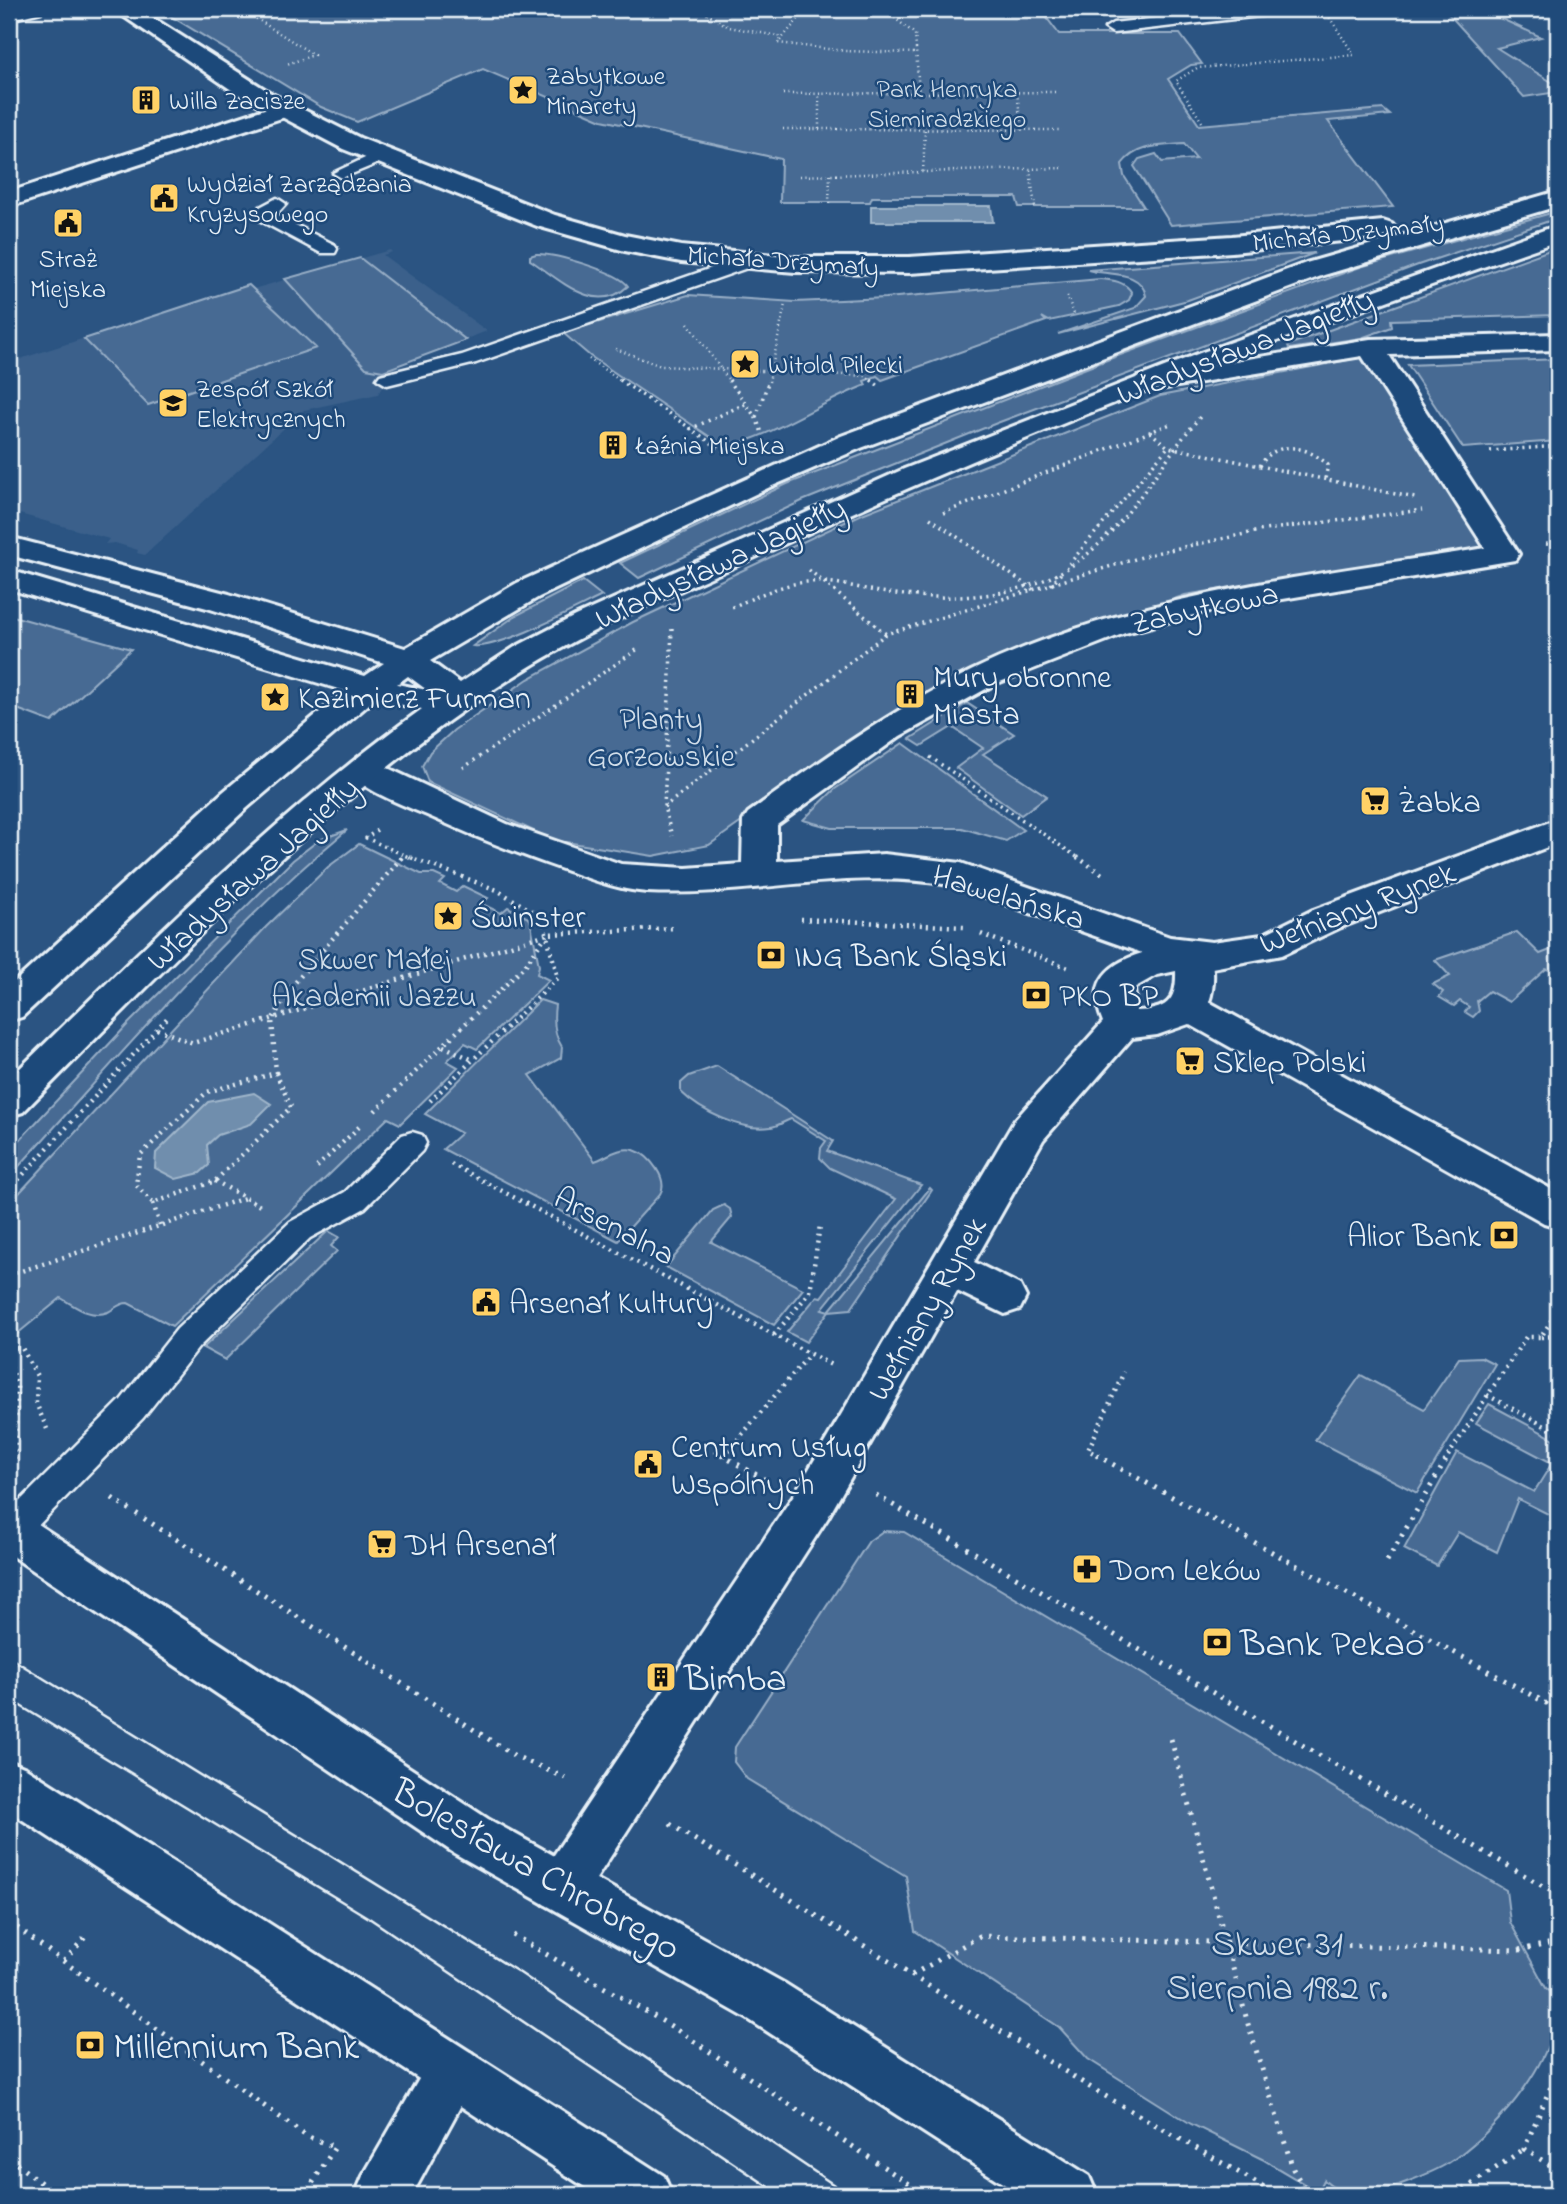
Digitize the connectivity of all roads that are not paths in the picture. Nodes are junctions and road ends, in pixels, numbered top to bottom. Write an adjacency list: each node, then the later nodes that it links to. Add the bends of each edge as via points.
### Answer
1 (36, 9): 4 (lane)
2 (124, 9): 6 (main road, Michała Drzymały)
3 (1277, 9): 5 (lane)
4 (9, 15)
5 (1113, 28)
6 (283, 110): 7 (main road, Michała Drzymały); 10 (main road)
7 (380, 156): 8 (lane); 15 (main road, Michała Drzymały, via 569,228 644,247)
8 (342, 173)
9 (1558, 198): 12 (main road, Władysława Jagiełły)
10 (9, 200)
11 (277, 204): 14 (lane, via 267,216)
12 (1496, 215): 15 (main road, Michała Drzymały, via 1237,244 1023,259 857,267); 22 (main road, Władysława Jagiełły, via 1294,276 824,453 557,576)
13 (1558, 233): 19 (main road, Władysława Jagiełły)
14 (328, 249)
15 (746, 262): 18 (lane)
16 (1558, 342): 17 (main road)
17 (1370, 347): 19 (main road); 27 (main road, Zabytkowa, via 1504,554 1204,603 1114,626 984,677 888,729 760,821)
18 (402, 380)
19 (1147, 383): 24 (main road, Władysława Jagiełły, via 852,500 551,642)
20 (9, 546): 22 (main road, via 218,601)
21 (9, 579): 23 (main road)
22 (408, 660): 23 (main road, Władysława Jagiełły); 24 (main road)
23 (369, 688): 24 (main road); 30 (main road, Władysława Jagiełły, via 235,800)
24 (455, 701): 25 (main road, Władysława Jagiełły)
25 (365, 771): 27 (main road, Hawelańska, via 530,847 621,876 684,880); 32 (main road, Władysława Jagiełły, via 195,920)
26 (1558, 830): 28 (main road, Wełniany Rynek, via 1326,919 1269,946)
27 (759, 873): 28 (main road, Hawelańska, via 885,867 950,872 1157,946)
28 (1194, 954): 29 (main road, via 1195,990); 31 (main road, Wełniany Rynek, via 1134,969 1118,980 1112,995)
29 (1188, 1007): 31 (main road, via 1171,1019); 34 (main road, via 1454,1162)
30 (9, 1008)
31 (1123, 1024): 35 (main road, Wełniany Rynek, via 1029,1130)
32 (9, 1102)
33 (404, 1139): 37 (lane, via 355,1200 300,1230 188,1338 132,1409)
34 (1558, 1212)
35 (949, 1268): 36 (main road); 39 (main road, Wełniany Rynek, via 832,1472)
36 (1005, 1297)
37 (10, 1529): 39 (main road, Bolesława Chrobrego, via 471,1836)
38 (9, 1784): 40 (main road)
39 (562, 1887): 43 (main road, Bolesława Chrobrego, via 766,2001)
40 (453, 2072): 41 (main road); 42 (main road)
41 (382, 2195)
42 (645, 2195)
43 (1070, 2195)

